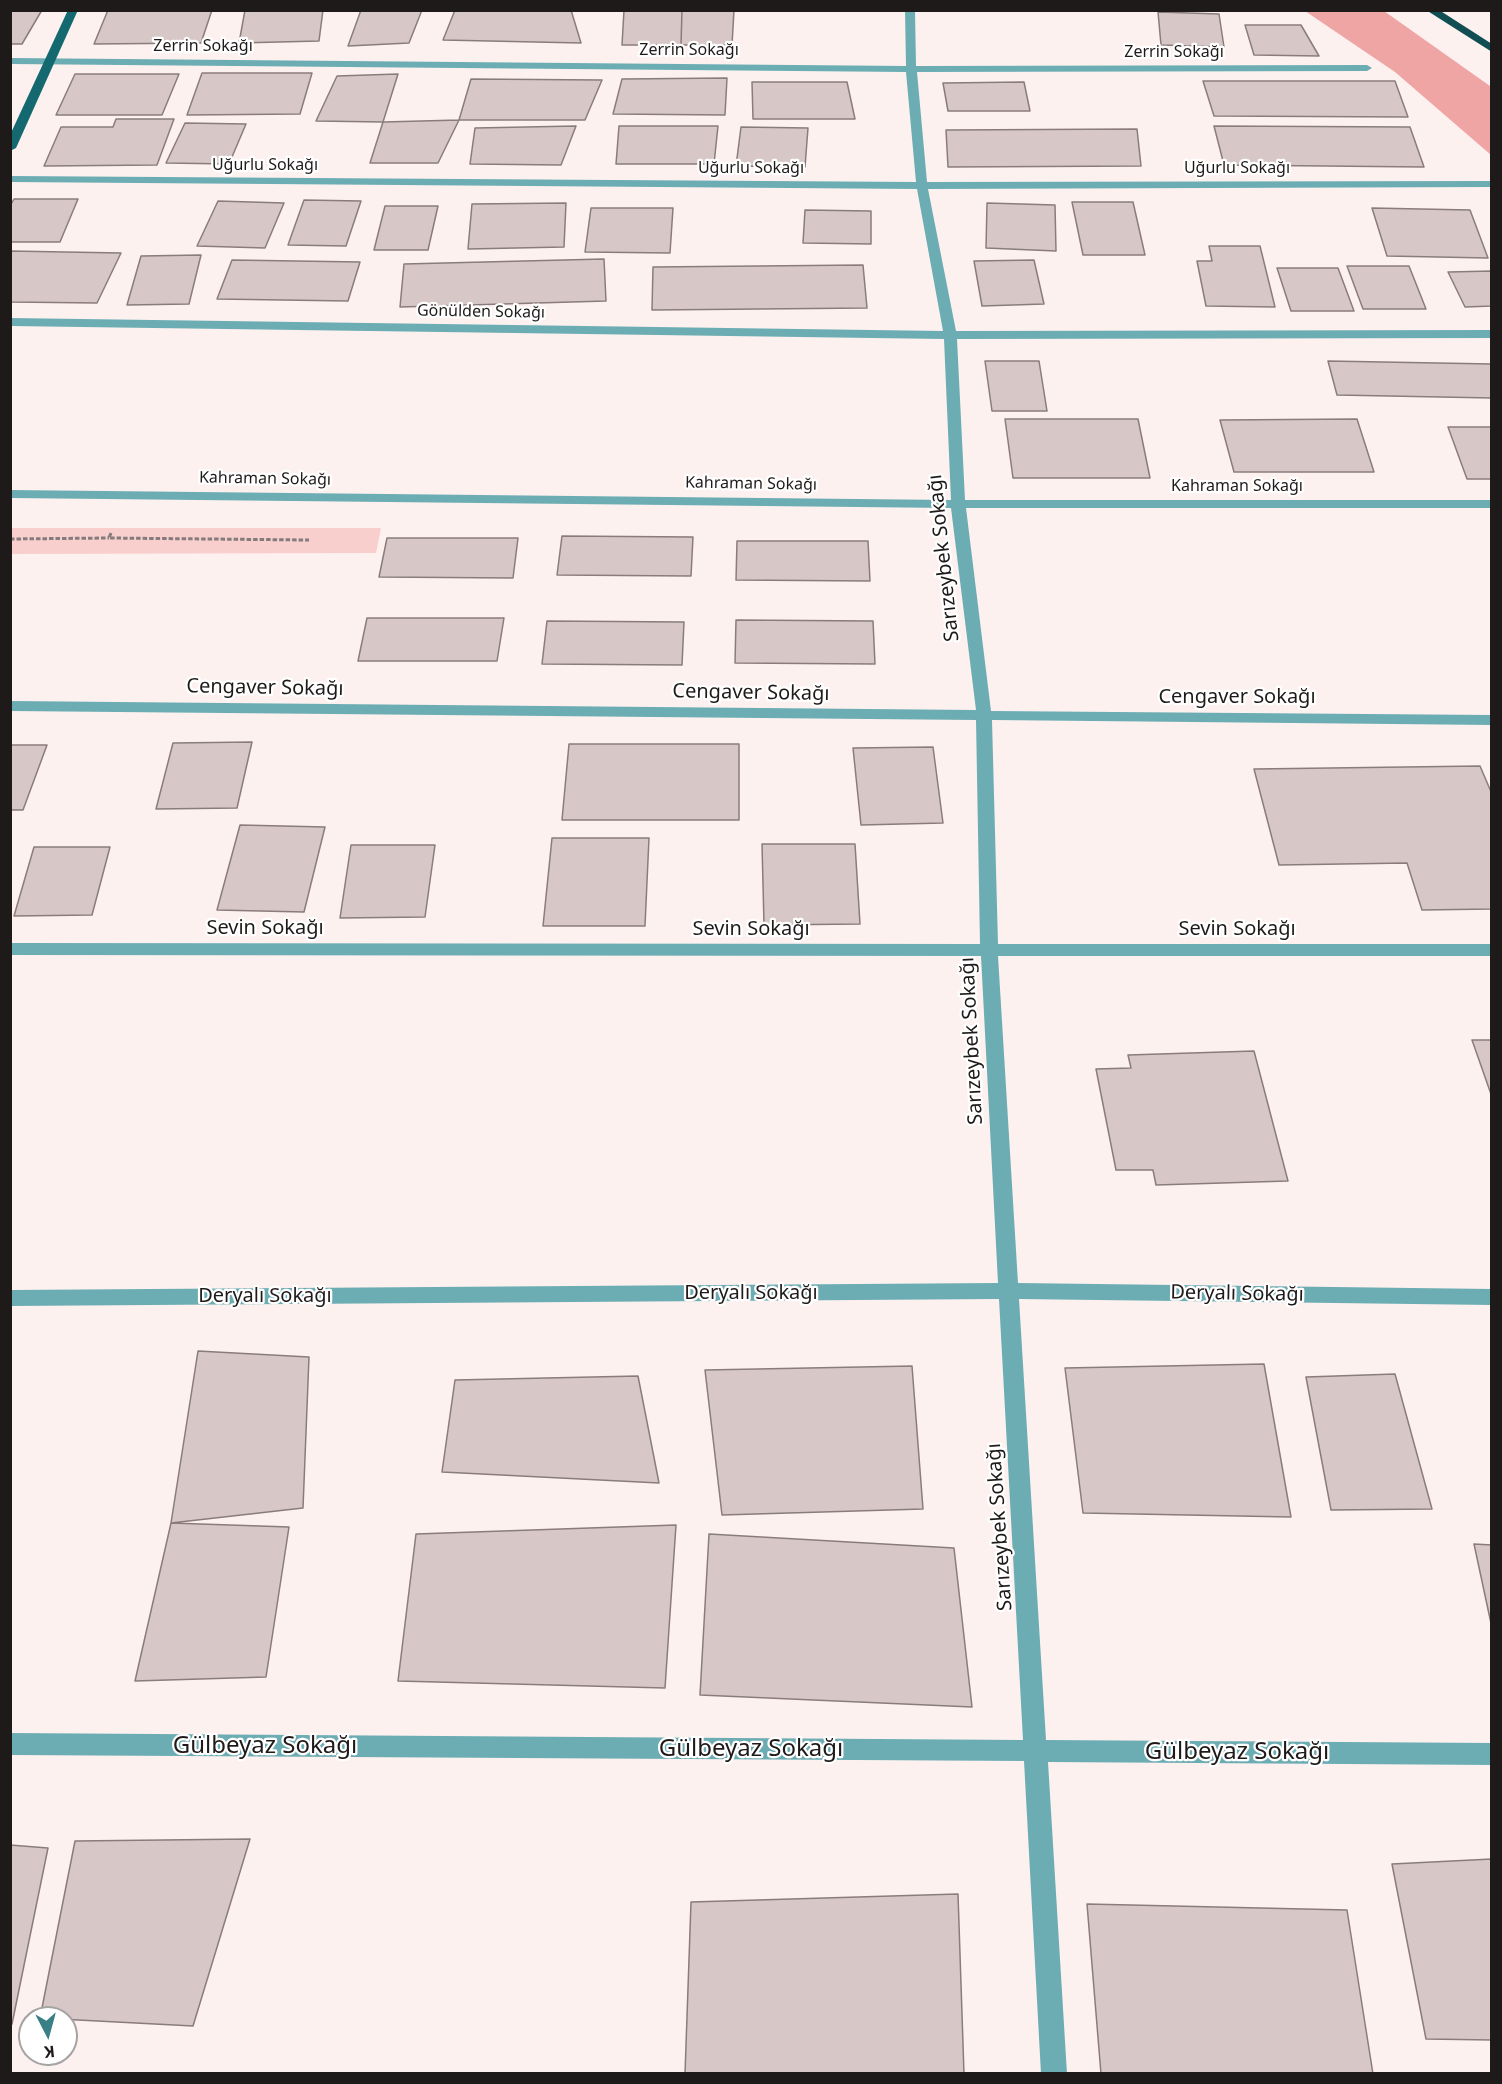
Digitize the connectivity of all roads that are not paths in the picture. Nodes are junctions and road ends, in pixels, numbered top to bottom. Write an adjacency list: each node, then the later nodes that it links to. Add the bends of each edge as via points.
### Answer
1 (73, 10): 6 (main road)
2 (910, 10): 8 (street, Sarızeybek Sokağı)
3 (1431, 10): 4 (highway)
4 (1491, 49)
5 (10, 61): 6 (street, Zerrin Sokağı)
6 (50, 62): 8 (street, Zerrin Sokağı); 9 (main road)
7 (1366, 68): 8 (street, Zerrin Sokağı)
8 (911, 69): 12 (street, Sarızeybek Sokağı)
9 (10, 148)
10 (10, 179): 12 (street, Uğurlu Sokağı)
11 (1491, 183): 12 (street, Uğurlu Sokağı)
12 (921, 186): 15 (street, Sarızeybek Sokağı)
13 (10, 322): 15 (street, Gönülden Sokağı)
14 (1491, 334): 15 (street, Gönülden Sokağı)
15 (950, 335): 17 (street, Sarızeybek Sokağı)
16 (10, 494): 17 (street, Kahraman Sokağı)
17 (958, 504): 18 (street, Kahraman Sokağı); 20 (street, Sarızeybek Sokağı)
18 (1491, 504)
19 (10, 706): 20 (street, Cengaver Sokağı)
20 (984, 716): 21 (street, Cengaver Sokağı); 23 (street, Sarızeybek Sokağı)
21 (1491, 720)
22 (10, 949): 23 (street, Sevin Sokağı)
23 (989, 950): 24 (street, Sevin Sokağı); 25 (street, Sarızeybek Sokağı)
24 (1491, 950)
25 (1007, 1291): 26 (street, Deryalı Sokağı); 27 (street, Deryalı Sokağı); 29 (street, Sarızeybek Sokağı)
26 (1491, 1297)
27 (10, 1298)
28 (10, 1744): 29 (street, Gülbeyaz Sokağı)
29 (1037, 1750): 30 (street, Gülbeyaz Sokağı); 31 (street, Sarızeybek Sokağı)
30 (1491, 1754)
31 (1054, 2073)

